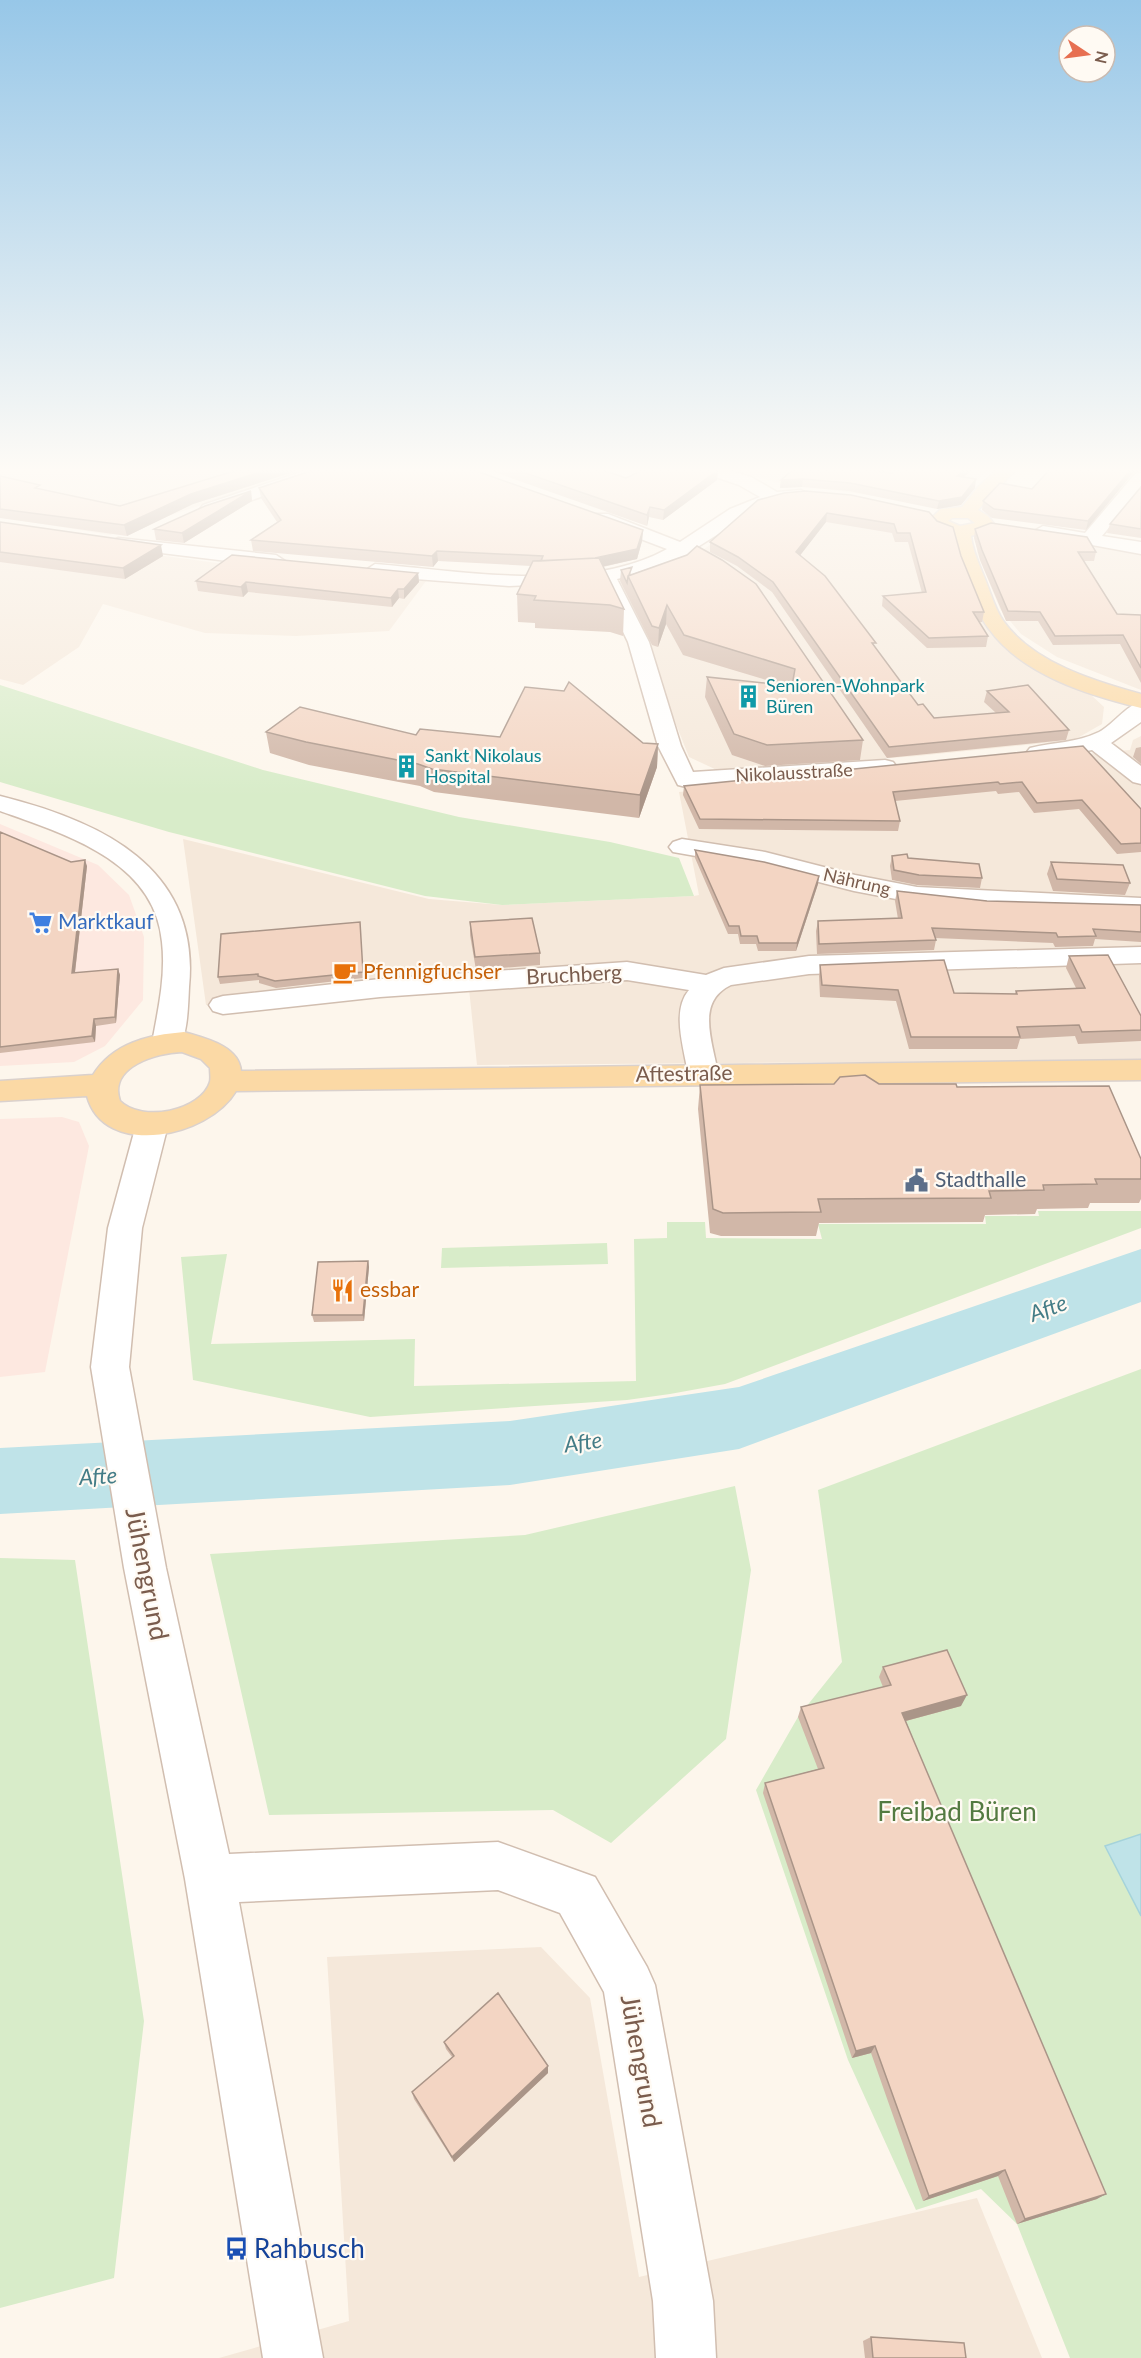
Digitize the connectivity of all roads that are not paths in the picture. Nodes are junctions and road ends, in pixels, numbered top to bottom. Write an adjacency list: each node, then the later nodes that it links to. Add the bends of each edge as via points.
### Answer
1 (479, 577): 2 (street)
2 (589, 577)
3 (606, 577): 8 (street, Nikolausstraße, via 630,618 653,684 673,762 686,780 892,767)
4 (974, 577): 5 (main road, via 987,609 1012,642 1068,676)
5 (1141, 701)
6 (1141, 710): 7 (street, via 1117,732)
7 (1097, 743): 9 (street); 10 (street)
8 (867, 748)
9 (1018, 755)
10 (1141, 777)
11 (0, 803): 17 (street, via 99,841 128,860 152,883 166,906 174,931 175,989)
12 (682, 847): 13 (street, Nährung, via 765,860 917,895)
13 (1141, 906)
14 (1141, 955): 15 (street, Bruchberg, via 808,965 739,973)
15 (709, 984): 16 (street, Bruchberg, via 627,971 380,988); 19 (street, via 696,1000 694,1014)
16 (223, 1005)
17 (167, 1043): 20 (main road, via 184,1042 212,1051 226,1069); 21 (main road, via 132,1053 108,1073)
18 (1141, 1071): 19 (main road, Aftestraße)
19 (703, 1074): 20 (main road, Aftestraße)
20 (226, 1081): 23 (main road, via 221,1094 209,1106 173,1123)
21 (102, 1085): 22 (main road); 23 (main road, via 107,1109 118,1118)
22 (0, 1091)
23 (152, 1125): 24 (street, Jühengrund, via 125,1228 110,1367 145,1568)
24 (210, 1879): 25 (street, Jühengrund); 26 (street, Jühengrund, via 498,1866 577,1895 629,1985 683,2301)
25 (293, 2358)
26 (686, 2358)

